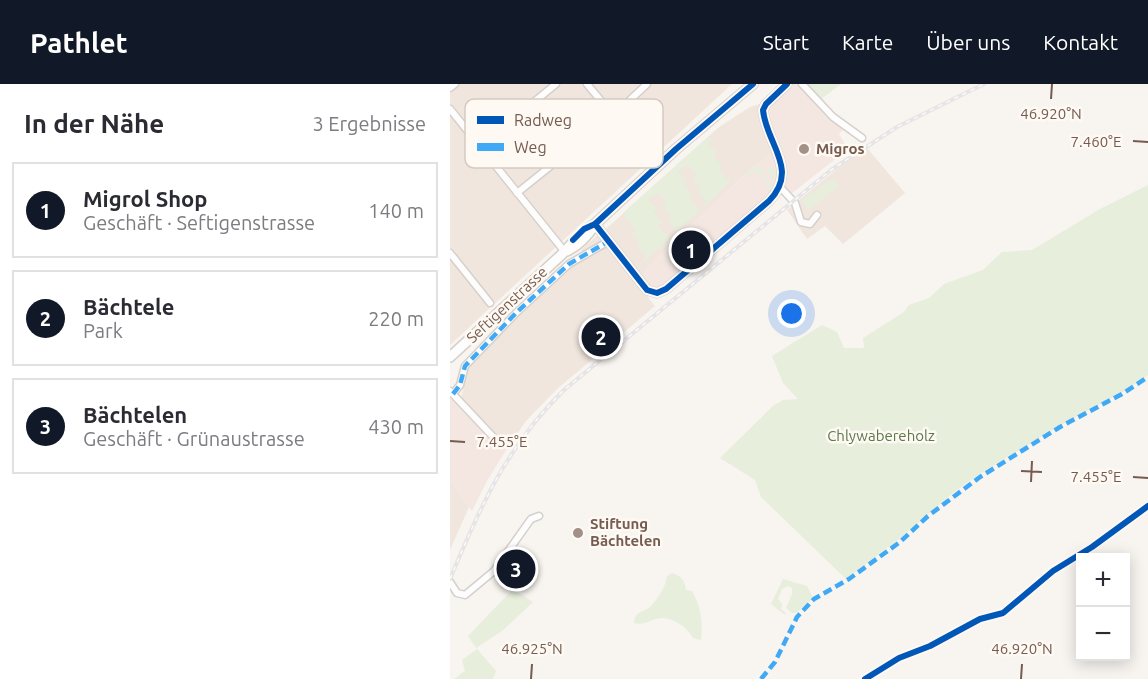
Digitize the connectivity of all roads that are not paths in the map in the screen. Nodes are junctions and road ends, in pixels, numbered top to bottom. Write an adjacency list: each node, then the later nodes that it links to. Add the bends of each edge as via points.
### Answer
1 (455, 84): 9 (street)
2 (556, 84): 10 (street)
3 (587, 84): 11 (street)
4 (646, 84): 12 (street)
5 (744, 84): 15 (main road, Seftigenstrasse)
6 (753, 84): 15 (main road, Seftigenstrasse)
7 (787, 84): 21 (street, via 763,110 781,166)
8 (802, 84): 16 (street, via 833,117)
9 (450, 88)
10 (538, 99)
11 (600, 99)
12 (631, 99)
13 (450, 110): 14 (street)
14 (465, 128)
15 (699, 129): 17 (main road, Seftigenstrasse)
16 (862, 138)
17 (663, 162)
18 (497, 168): 22 (street)
19 (548, 168): 22 (street)
20 (656, 168): 24 (main road, Seftigenstrasse)
21 (780, 187): 23 (street, via 795,203 803,224 812,224); 25 (street, via 769,201 660,293 647,290)
22 (517, 193): 26 (street)
23 (818, 215)
24 (595, 224): 25 (street); 26 (main road, Seftigenstrasse, via 584,229)
25 (609, 241): 30 (street, via 569,264 517,312 465,366 460,385)
26 (565, 252): 29 (main road, Seftigenstrasse)
27 (450, 253): 28 (street)
28 (490, 303)
29 (450, 357)
30 (452, 393): 31 (street)
31 (497, 441)
32 (1148, 506): 35 (street, via 1003,612 899,658)
33 (539, 516): 34 (street, via 531,519 494,572 465,595)
34 (450, 582)
35 (865, 679)

